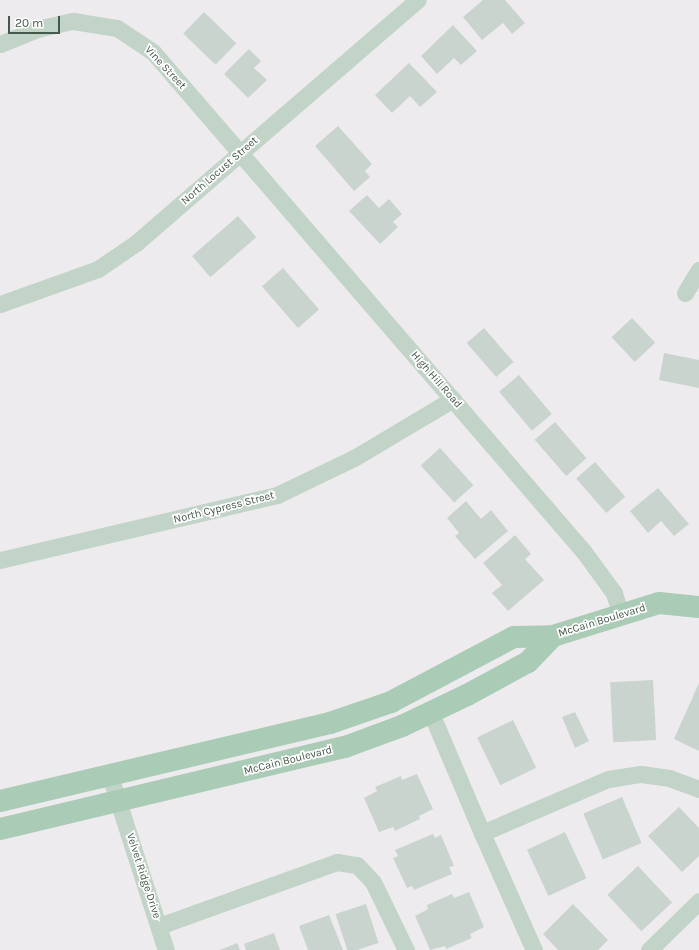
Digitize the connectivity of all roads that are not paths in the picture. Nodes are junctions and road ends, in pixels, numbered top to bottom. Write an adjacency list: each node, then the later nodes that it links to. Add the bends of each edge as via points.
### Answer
1 (418, 0): 3 (street, North Locust Street)
2 (0, 44): 3 (street, Vine Street, via 66,21 117,28 152,52)
3 (240, 153): 6 (street, North Locust Street, via 114,259 65,283); 7 (street, High Hill Road)
4 (699, 270): 5 (street)
5 (685, 293)
6 (0, 304)
7 (452, 399): 8 (street, North Cypress Street, via 354,458 276,495); 10 (street, High Hill Road, via 584,552 614,593)
8 (0, 560)
9 (699, 607): 10 (main road, McCain Boulevard, via 659,603)
10 (620, 613): 11 (main road, McCain Boulevard)
11 (553, 636): 12 (main road, McCain Boulevard, via 528,662); 13 (main road, McCain Boulevard, via 514,637 391,702)
12 (431, 713): 14 (main road, McCain Boulevard, via 346,746); 20 (street)
13 (300, 731): 14 (main road); 15 (main road, McCain Boulevard)
14 (305, 757): 18 (main road, McCain Boulevard)
15 (110, 776): 17 (main road, McCain Boulevard); 18 (street, Velvet Ridge Drive)
16 (699, 789): 20 (street, via 669,778 641,774 608,779)
17 (0, 801)
18 (118, 802): 19 (main road, McCain Boulevard); 22 (street, Velvet Ridge Drive)
19 (0, 829)
20 (482, 833): 25 (street)
21 (699, 901): 26 (street)
22 (159, 926): 23 (street, Velvet Ridge Drive); 24 (street, via 337,862 357,865 374,882)
23 (162, 948)
24 (406, 950)
25 (534, 950)
26 (649, 950)

